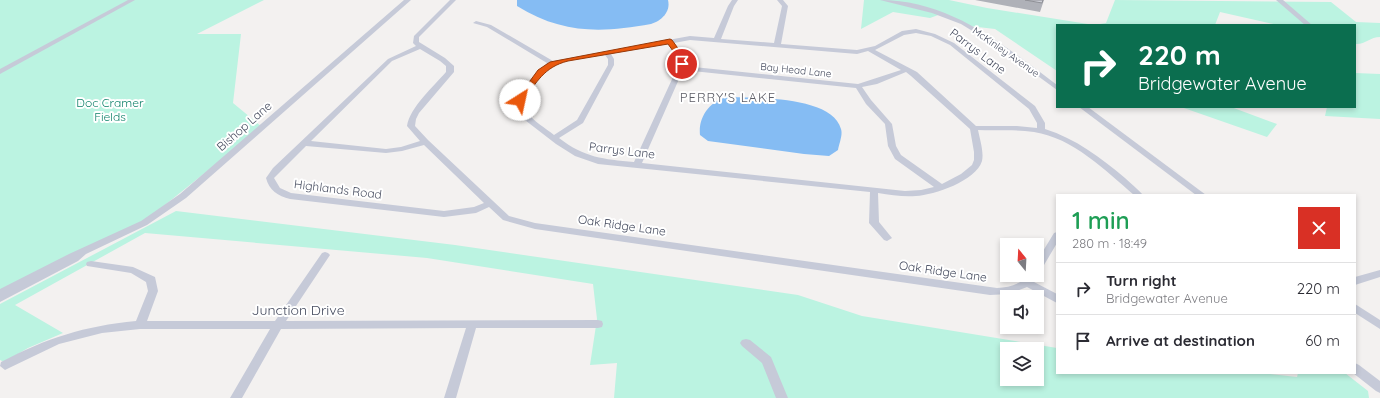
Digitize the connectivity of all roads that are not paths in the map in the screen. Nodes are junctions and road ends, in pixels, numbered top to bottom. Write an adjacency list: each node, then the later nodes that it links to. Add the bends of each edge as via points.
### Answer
1 (132, 0): 19 (street)
2 (408, 0): 36 (street, Bishop Lane, via 183,196 144,223)
3 (453, 0): 13 (street, via 418,34 416,43)
4 (735, 0): 10 (street)
5 (780, 0): 12 (street, via 785,6)
6 (883, 0): 21 (street, McKinley Avenue, via 928,10 963,23 991,39)
7 (1279, 0): 9 (street)
8 (476, 23): 16 (street, via 489,26)
9 (1308, 24)
10 (717, 40): 11 (street, Parrys Lane, via 690,38); 12 (street, Parrys Lane)
11 (670, 41): 15 (street, Parrys Lane); 17 (street, via 681,58)
12 (777, 45): 14 (street, Parrys Lane, via 857,52)
13 (420, 47): 26 (street, Oak Ridge Lane, via 446,61 450,66 450,72 412,119 411,126); 27 (street, Highlands Road, via 390,60)
14 (871, 50): 18 (street); 24 (street, Parrys Lane, via 909,32 925,33 943,39 1032,108 1040,122)
15 (607, 52): 16 (street, Parrys Lane); 25 (street, via 611,65 580,122)
16 (552, 63): 25 (street, Parrys Lane, via 541,72 520,100 520,108 524,115)
17 (680, 68): 20 (street, Bay Head Lane); 28 (street)
18 (906, 70): 20 (street, Bay Head Lane); 23 (street, via 914,74)
19 (0, 72)
20 (858, 86): 29 (street, via 868,103 887,123 893,152)
21 (1056, 87)
22 (1084, 108): 32 (street)
23 (974, 128): 24 (street); 29 (street, Parrys Lane, via 978,160 975,168)
24 (1041, 131): 31 (street, via 1058,136 1083,149)
25 (554, 138): 28 (street, Parrys Lane, via 583,158)
26 (425, 142): 27 (street, via 386,151); 33 (street, Oak Ridge Lane)
27 (304, 143): 33 (street, Highlands Road, via 270,178 272,186 279,192 290,196 444,214 476,210)
28 (637, 165): 30 (street, Parrys Lane)
29 (941, 188): 30 (street, Parrys Lane, via 914,194)
30 (874, 191): 35 (street, via 874,223)
31 (1138, 194)
32 (1201, 194)
33 (491, 203): 42 (street, Oak Ridge Lane, via 506,218 535,226 990,291 1011,290)
34 (1056, 237): 38 (street)
35 (887, 238)
36 (84, 252): 44 (street, Bishop Lane); 45 (street, Bishop Lane)
37 (325, 255): 52 (street)
38 (1044, 258)
39 (92, 264): 49 (street, via 133,270 150,280 153,291)
40 (1380, 274): 41 (street)
41 (1356, 281)
42 (1026, 282)
43 (1035, 282): 46 (street)
44 (0, 292)
45 (0, 298)
46 (1056, 298)
47 (1356, 309): 51 (street)
48 (598, 324): 50 (street, Junction Drive)
49 (140, 325): 52 (street, Junction Drive); 54 (street, Junction Drive, via 98,328 76,333 40,347)
50 (472, 325): 52 (street, Junction Drive); 58 (street)
51 (1380, 325)
52 (277, 326): 57 (street)
53 (746, 343): 59 (street, via 767,360)
54 (5, 365)
55 (1356, 369): 56 (street)
56 (1380, 388)
57 (236, 398)
58 (450, 398)
59 (782, 398)

